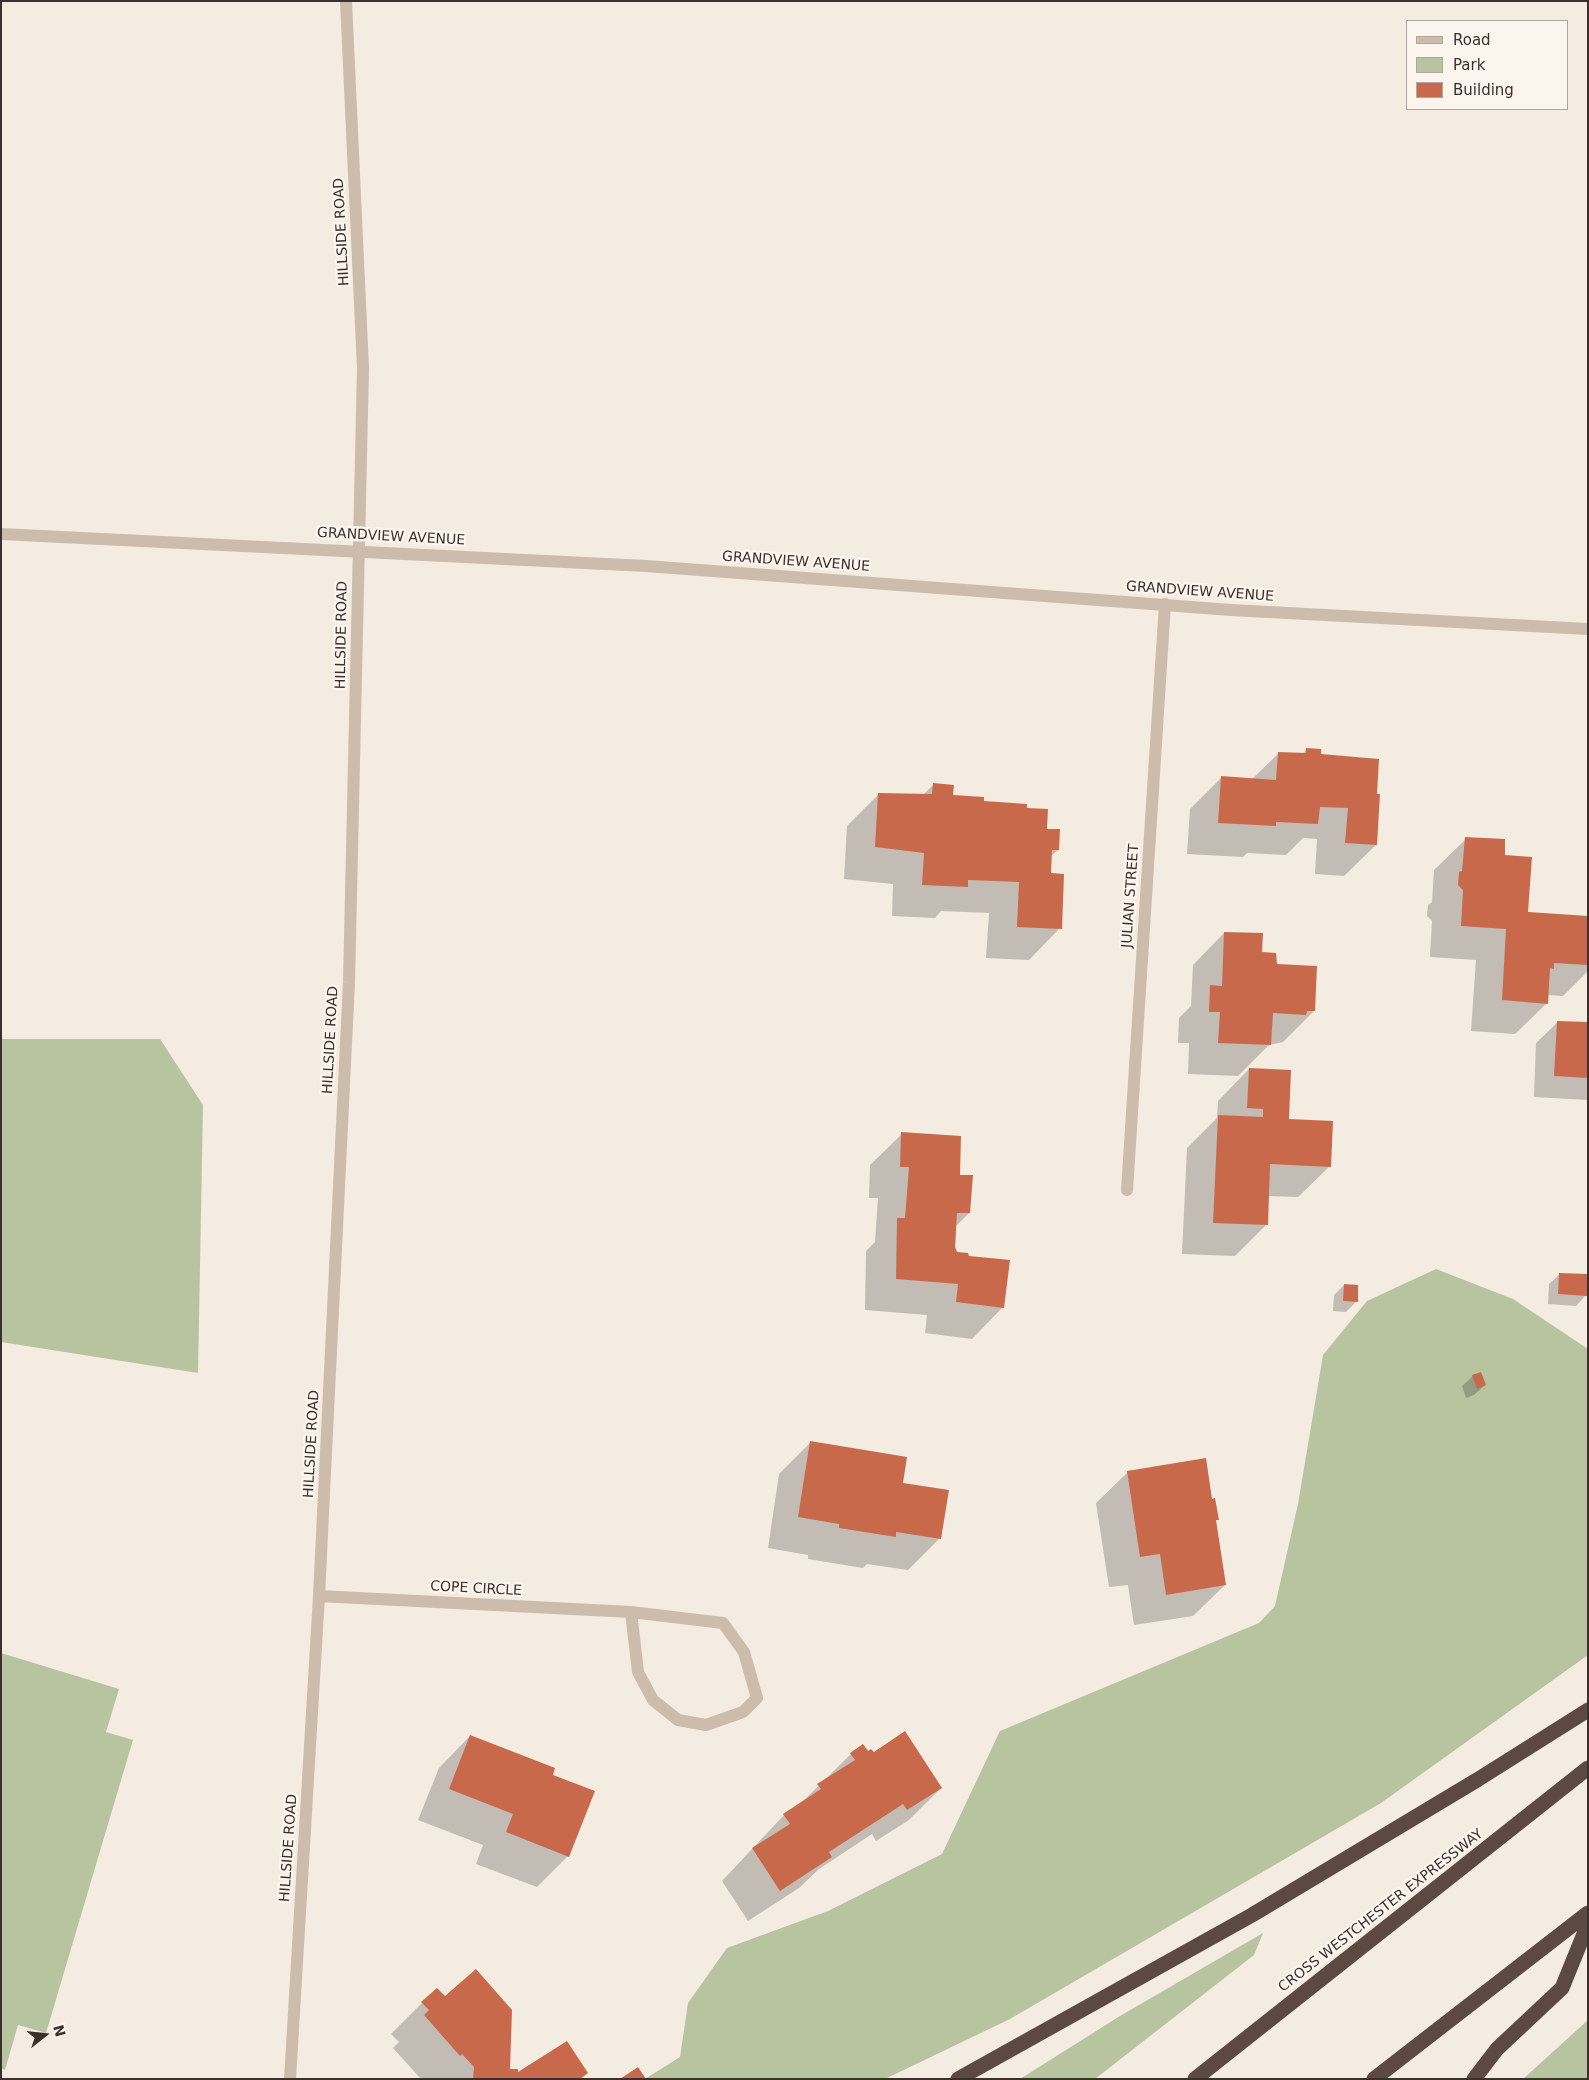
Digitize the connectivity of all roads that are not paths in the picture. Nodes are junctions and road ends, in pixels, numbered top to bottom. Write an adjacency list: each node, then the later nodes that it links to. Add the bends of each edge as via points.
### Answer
1 (346, 1): 3 (street, HILLSIDE ROAD, via 363,368)
2 (1, 534): 3 (street, GRANDVIEW AVENUE)
3 (358, 550): 4 (street, GRANDVIEW AVENUE, via 655,566); 7 (street, HILLSIDE ROAD, via 349,982)
4 (1165, 604): 5 (street, GRANDVIEW AVENUE); 6 (street, JULIAN STREET)
5 (1588, 629)
6 (1127, 1190)
7 (319, 1596): 8 (street, COPE CIRCLE); 13 (street, HILLSIDE ROAD)
8 (631, 1612): 8 (street, COPE CIRCLE, via 723,1623 744,1652 757,1698 743,1712 706,1725 678,1720 653,1700 638,1672)
9 (1588, 1710): 14 (highway, via 1252,1915)
10 (1588, 1768): 15 (highway, CROSS WESTCHESTER EXPRESSWAY)
11 (1588, 1912): 16 (highway)
12 (1588, 1924): 17 (highway, via 1562,1988 1497,2049)
13 (290, 2079)
14 (958, 2079)
15 (1195, 2079)
16 (1374, 2079)
17 (1474, 2079)

